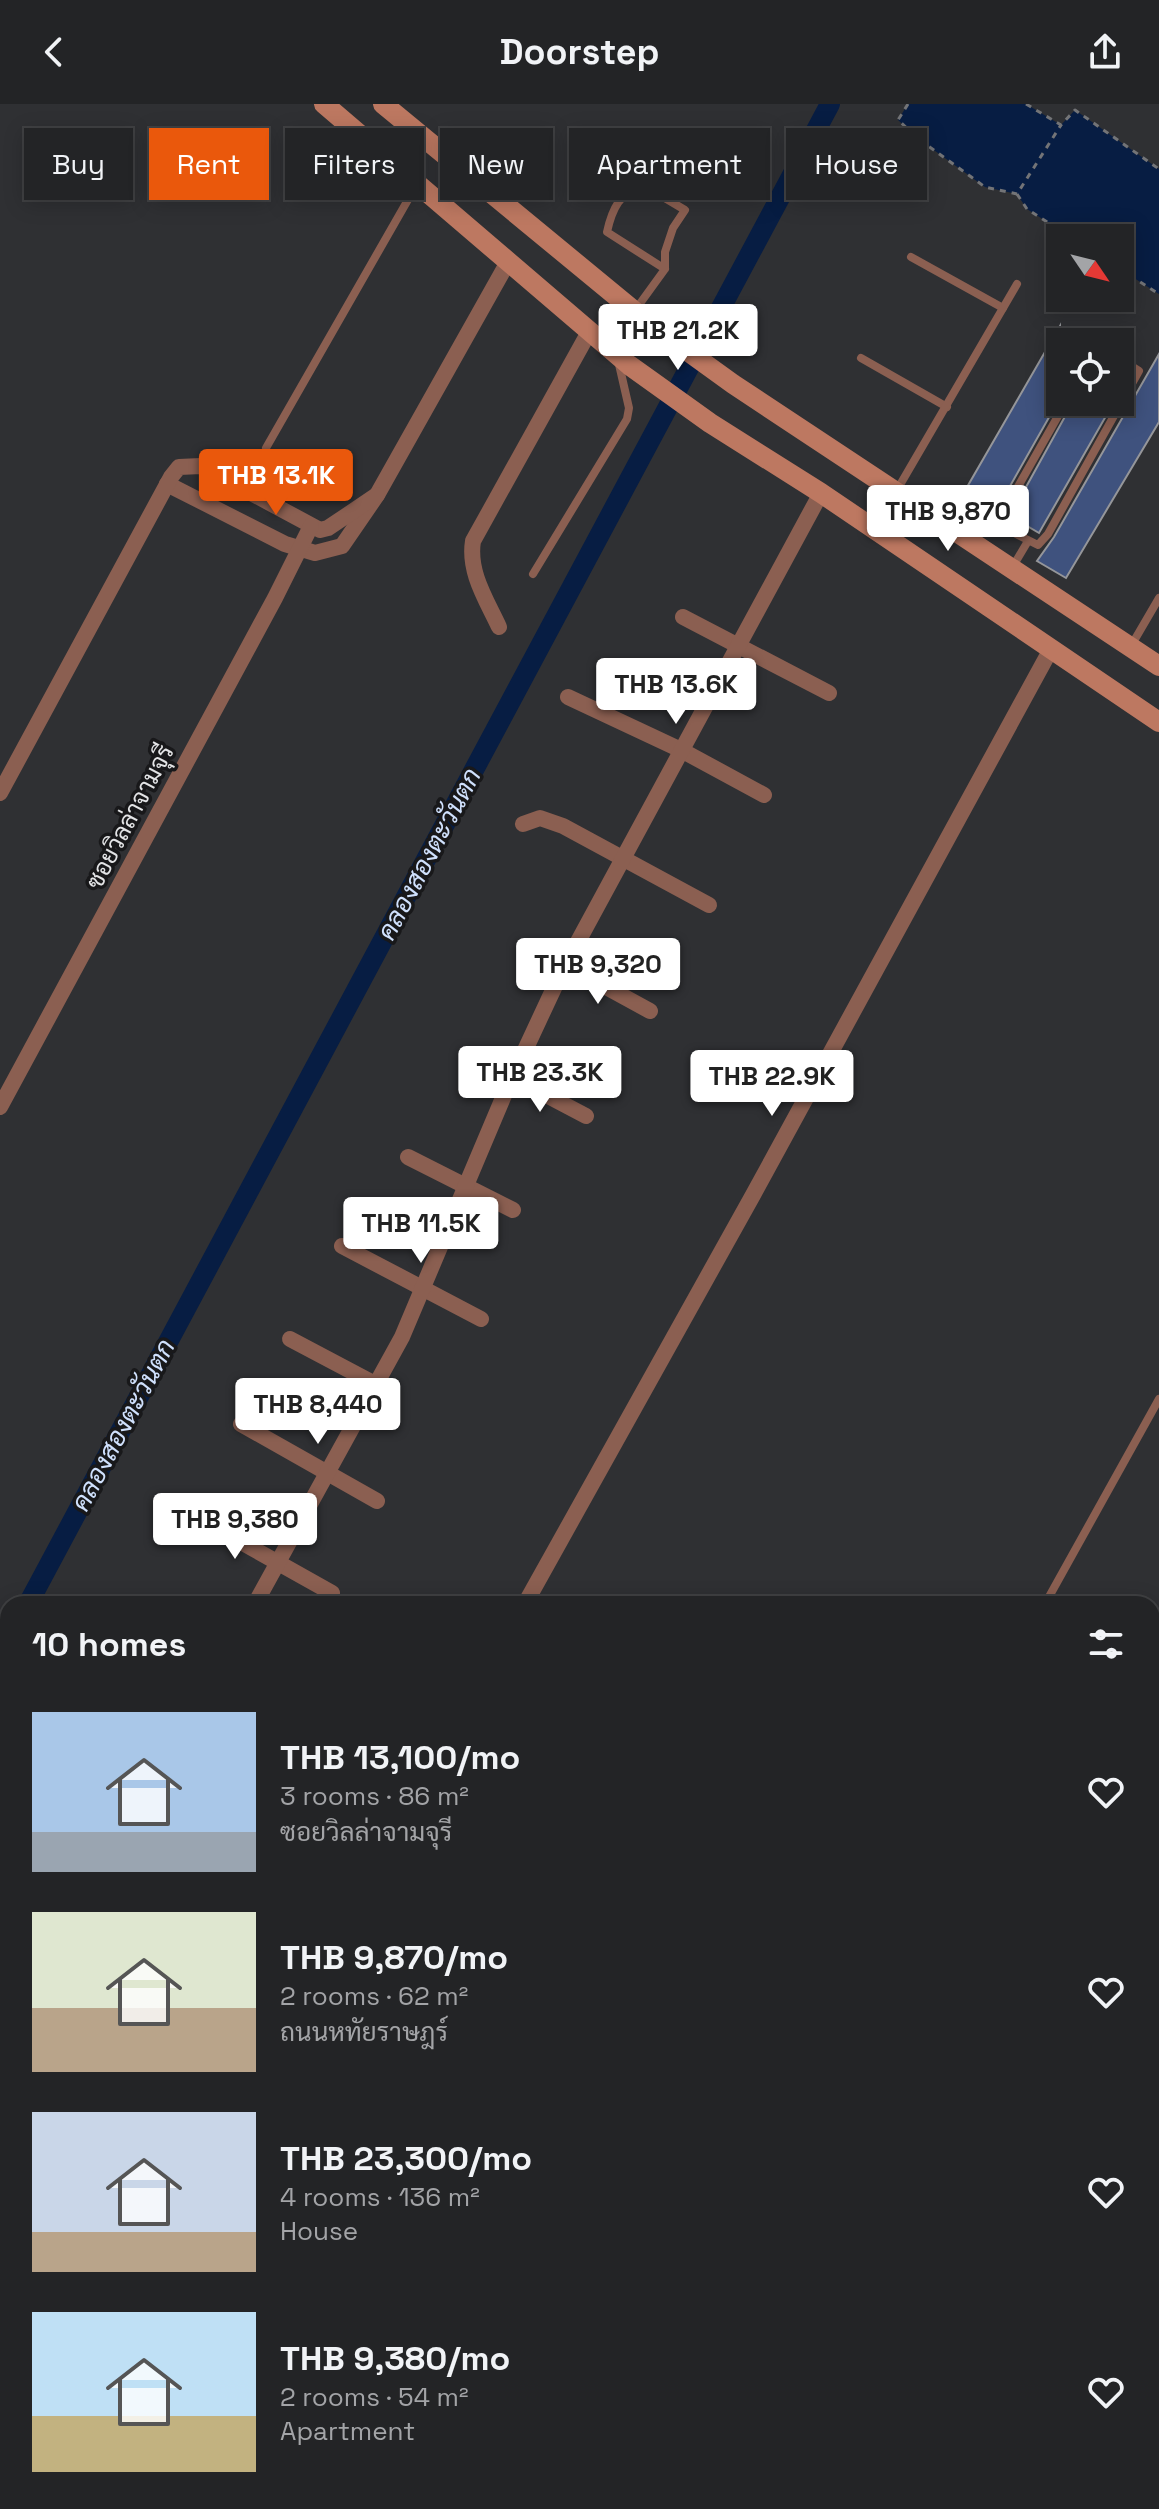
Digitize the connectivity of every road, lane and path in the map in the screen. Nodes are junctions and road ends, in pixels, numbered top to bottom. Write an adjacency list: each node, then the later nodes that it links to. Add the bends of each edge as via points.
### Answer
1 (324, 104): 6 (main road)
2 (383, 104): 19 (main road)
3 (908, 104): 9 (path, via 898,120 920,140 985,187)
4 (1026, 104): 5 (path)
5 (1061, 125): 7 (path, via 1075,110); 9 (path)
6 (352, 128)
7 (1159, 169)
8 (424, 190): 13 (main road)
9 (1017, 194): 11 (path, via 1027,209)
10 (408, 200): 26 (lane)
11 (1050, 224)
12 (911, 257): 18 (lane)
13 (508, 262): 20 (main road); 30 (street)
14 (665, 269): 14 (lane, via 673,228 685,210 643,185 628,190 610,215 607,232); 19 (lane)
15 (1134, 278): 17 (path)
16 (1017, 284): 18 (lane)
17 (1159, 294)
18 (1003, 308): 23 (lane)
19 (642, 318): 28 (main road)
20 (589, 332): 22 (main road); 38 (street, via 473,541 470,557)
21 (861, 358): 23 (lane)
22 (623, 360): 29 (main road); 35 (lane, via 627,419)
23 (947, 407): 28 (lane)
24 (1058, 416): 32 (lane, via 1003,513 1001,522)
25 (1114, 416): 32 (lane, via 1048,534 1038,545)
26 (266, 448)
27 (167, 484): 31 (street, via 179,467 201,466); 33 (street); 47 (street)
28 (897, 491): 34 (main road)
29 (821, 493): 39 (street); 41 (main road)
30 (377, 495): 31 (street, via 328,528); 33 (street, via 342,546 315,553)
31 (311, 526): 33 (street, ซอยวิลล่าจามจุรี)
32 (1028, 541): 34 (lane)
33 (300, 549): 55 (street, ซอยวิลล่าจามจุรี)
34 (1012, 568): 40 (main road)
35 (533, 574)
36 (1159, 598): 40 (lane)
37 (683, 617): 39 (street)
38 (499, 627)
39 (738, 646): 43 (street); 46 (street)
40 (1131, 647): 42 (main road)
41 (1051, 649): 45 (main road); 73 (street)
42 (1159, 666)
43 (829, 693)
44 (568, 697): 46 (street)
45 (1159, 722)
46 (681, 750): 48 (street); 50 (street)
47 (0, 793)
48 (764, 795)
49 (523, 824): 50 (street, via 540,818 563,826)
50 (623, 859): 51 (street); 52 (street)
51 (709, 905)
52 (566, 965): 53 (street); 54 (street)
53 (650, 1011)
54 (512, 1077): 56 (street); 58 (street)
55 (0, 1107)
56 (586, 1116)
57 (408, 1157): 58 (street)
58 (465, 1186): 59 (street); 61 (street)
59 (513, 1210)
60 (342, 1246): 61 (street)
61 (423, 1289): 62 (street); 64 (street)
62 (481, 1319)
63 (290, 1339): 64 (street)
64 (377, 1385): 67 (street)
65 (1159, 1399): 74 (lane)
66 (241, 1424): 67 (street)
67 (328, 1474): 68 (street); 70 (street)
68 (377, 1501)
69 (209, 1524): 70 (street)
70 (280, 1563): 71 (street); 72 (street)
71 (332, 1593)
72 (260, 1596)
73 (529, 1596)
74 (1049, 1596)

